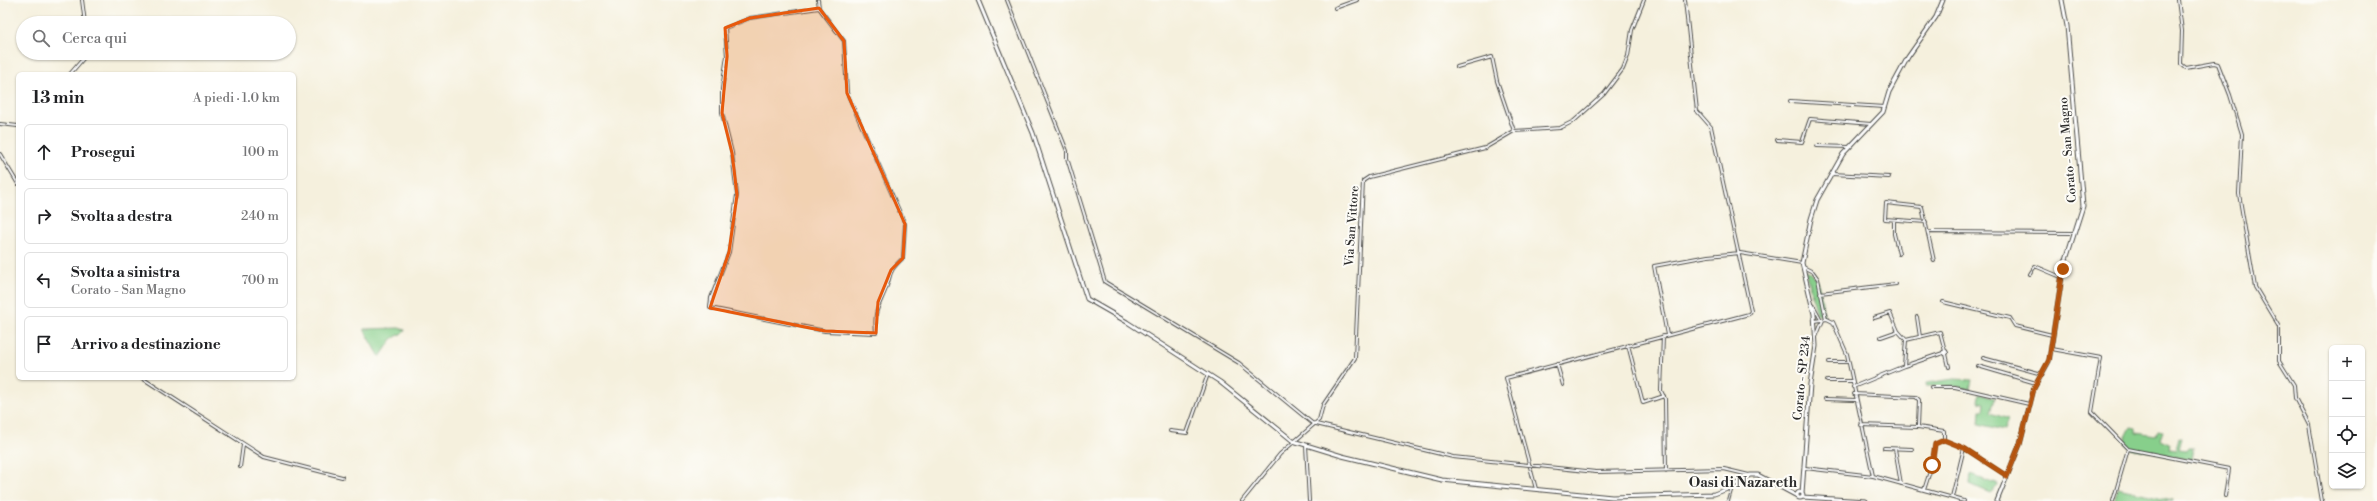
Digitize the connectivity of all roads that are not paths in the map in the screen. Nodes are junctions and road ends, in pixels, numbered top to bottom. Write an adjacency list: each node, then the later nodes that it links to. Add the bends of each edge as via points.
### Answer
1 (82, 0): 13 (street)
2 (818, 0): 11 (street)
3 (978, 0): 66 (street, via 1033,133 1087,299)
4 (1008, 0): 80 (street, via 1067,151 1105,282 1239,363 1305,420)
5 (1357, 0): 12 (street)
6 (1644, 0): 22 (street, Via San Vittore, via 1632,30 1623,69 1604,94 1566,126)
7 (1685, 0): 34 (street, via 1697,111 1711,127)
8 (1943, 0): 18 (street, Corato - SP 234, via 1936,17 1908,57)
9 (2062, 0): 33 (street, Corato - San Magno, via 2067,26 2083,206)
10 (2178, 0): 118 (street, via 2182,31 2182,65 2186,68 2218,64 2242,134 2239,194 2255,287 2279,327 2279,361 2294,385 2295,398 2309,425)
11 (819, 8): 11 (street, via 750,18 725,28 727,56 722,89 722,113 732,153 737,196 728,252 711,298 710,308 825,330 876,333 878,302 885,292 891,270 903,258 905,224 847,92 844,41)
12 (1335, 8)
13 (84, 16)
14 (82, 60): 16 (street)
15 (1457, 67): 22 (street, via 1492,58)
16 (72, 72)
17 (1790, 101): 18 (street)
18 (1884, 107): 20 (street, Corato - SP 234, via 1883,112)
19 (0, 124): 21 (street)
20 (1872, 124): 23 (street, via 1810,119 1802,142); 25 (street, Corato - SP 234)
21 (16, 126)
22 (1514, 131): 80 (street, Via San Vittore, via 1485,148 1369,177 1363,181 1355,358 1323,405)
23 (1777, 140)
24 (1817, 146): 25 (street)
25 (1849, 147): 27 (street, Corato - SP 234)
26 (0, 154): 29 (street)
27 (1832, 174): 28 (street); 37 (street, Corato - SP 234, via 1817,200)
28 (1889, 177)
29 (16, 181)
30 (1894, 220): 31 (street); 31 (street, via 1885,219 1886,203 1922,207); 35 (street, via 1894,234)
31 (1926, 222): 32 (street)
32 (1929, 232): 33 (street); 36 (street)
33 (2074, 233): 39 (street, Corato - San Magno)
34 (1740, 253): 37 (street); 49 (street, via 1751,309 1749,314); 49 (street, via 1708,256 1653,267)
35 (1899, 254)
36 (1934, 261)
37 (1803, 265): 41 (street, via 1816,275); 43 (street, Corato - SP 234)
38 (2030, 274): 39 (street, via 2035,266)
39 (2061, 277): 50 (street, Corato - San Magno)
40 (1896, 284): 41 (street)
41 (1820, 293): 46 (street)
42 (1943, 302): 50 (street, via 2010,318 2015,326)
43 (1812, 303): 46 (street, via 1816,314); 47 (street, Corato - SP 234)
44 (1917, 317): 54 (street)
45 (1874, 318): 48 (street, via 1890,313)
46 (1824, 319): 47 (street); 52 (street); 61 (street, via 1833,322)
47 (1815, 321): 52 (street, Corato - SP 234)
48 (1898, 331): 53 (street); 55 (street)
49 (1667, 335): 51 (street)
50 (2054, 335): 57 (street, Corato - San Magno)
51 (1663, 336): 56 (street); 76 (street, via 1661,391)
52 (1816, 337): 95 (street, Corato - SP 234, via 1806,418)
53 (1881, 337)
54 (1920, 337): 55 (street); 58 (street, via 1940,332)
55 (1906, 340): 63 (street)
56 (1628, 345): 62 (street); 76 (street, via 1643,403)
57 (2052, 349): 67 (street, Corato - San Magno); 92 (street, via 2101,358 2092,412)
58 (1945, 353): 63 (street); 65 (street)
59 (1983, 358): 67 (street)
60 (1829, 362): 61 (street)
61 (1849, 362): 70 (street)
62 (1557, 364): 72 (street); 93 (street, via 1505,380)
63 (1904, 366): 73 (street)
64 (1978, 366): 71 (street)
65 (1949, 367)
66 (1208, 374): 83 (street, via 1187,433); 85 (street)
67 (2042, 374): 71 (street, Corato - San Magno)
68 (145, 380): 86 (street)
69 (1827, 381): 70 (street)
70 (1852, 382): 73 (street)
71 (2036, 383): 79 (street, Corato - San Magno)
72 (1563, 385)
73 (1853, 387): 75 (street)
74 (1931, 388): 79 (street, via 1955,386)
75 (1854, 394): 78 (street); 82 (street, via 1916,397 1919,400)
76 (1664, 396): 96 (street)
77 (1825, 400): 78 (street)
78 (1856, 400): 81 (street)
79 (2030, 404): 99 (street, Corato - San Magno, via 2020,444)
80 (1316, 424): 85 (street); 93 (street, via 1453,457)
81 (1862, 425): 82 (street); 98 (street)
82 (1918, 427): 84 (street, via 1944,431)
83 (1170, 431)
84 (1944, 440): 89 (street); 104 (street, via 1935,444)
85 (1293, 441): 87 (street); 111 (street)
86 (243, 444): 94 (street); 100 (street, via 264,457)
87 (1306, 445): 103 (street, via 1442,480); 112 (street)
88 (1884, 448): 90 (street)
89 (1964, 448): 99 (street); 107 (street)
90 (1895, 449): 91 (street); 101 (street)
91 (1912, 449)
92 (2128, 449): 106 (street, via 2230,469); 117 (street)
93 (1527, 464): 96 (street, via 1596,472); 103 (street)
94 (240, 468)
95 (1804, 468): 98 (street); 105 (street, Corato - SP 234)
96 (1666, 471): 97 (street, via 1724,469)
97 (1750, 475): 102 (street); 105 (street, via 1758,475)
98 (1873, 476): 101 (street)
99 (2007, 476): 116 (street, Corato - San Magno)
100 (342, 477)
101 (1901, 484): 104 (street)
102 (1732, 486): 108 (street, via 1714,494); 113 (street)
103 (1536, 490): 108 (street)
104 (1924, 490): 107 (street)
105 (1800, 496): 109 (street)
106 (2225, 496)
107 (1952, 498): 115 (street)
108 (1632, 499)
109 (1844, 500): 110 (street)
110 (1850, 500): 114 (street)
111 (1242, 501)
112 (1309, 501)
113 (1728, 501)
114 (1866, 501)
115 (1964, 501)
116 (1997, 501)
117 (2113, 501)
118 (2322, 501)

